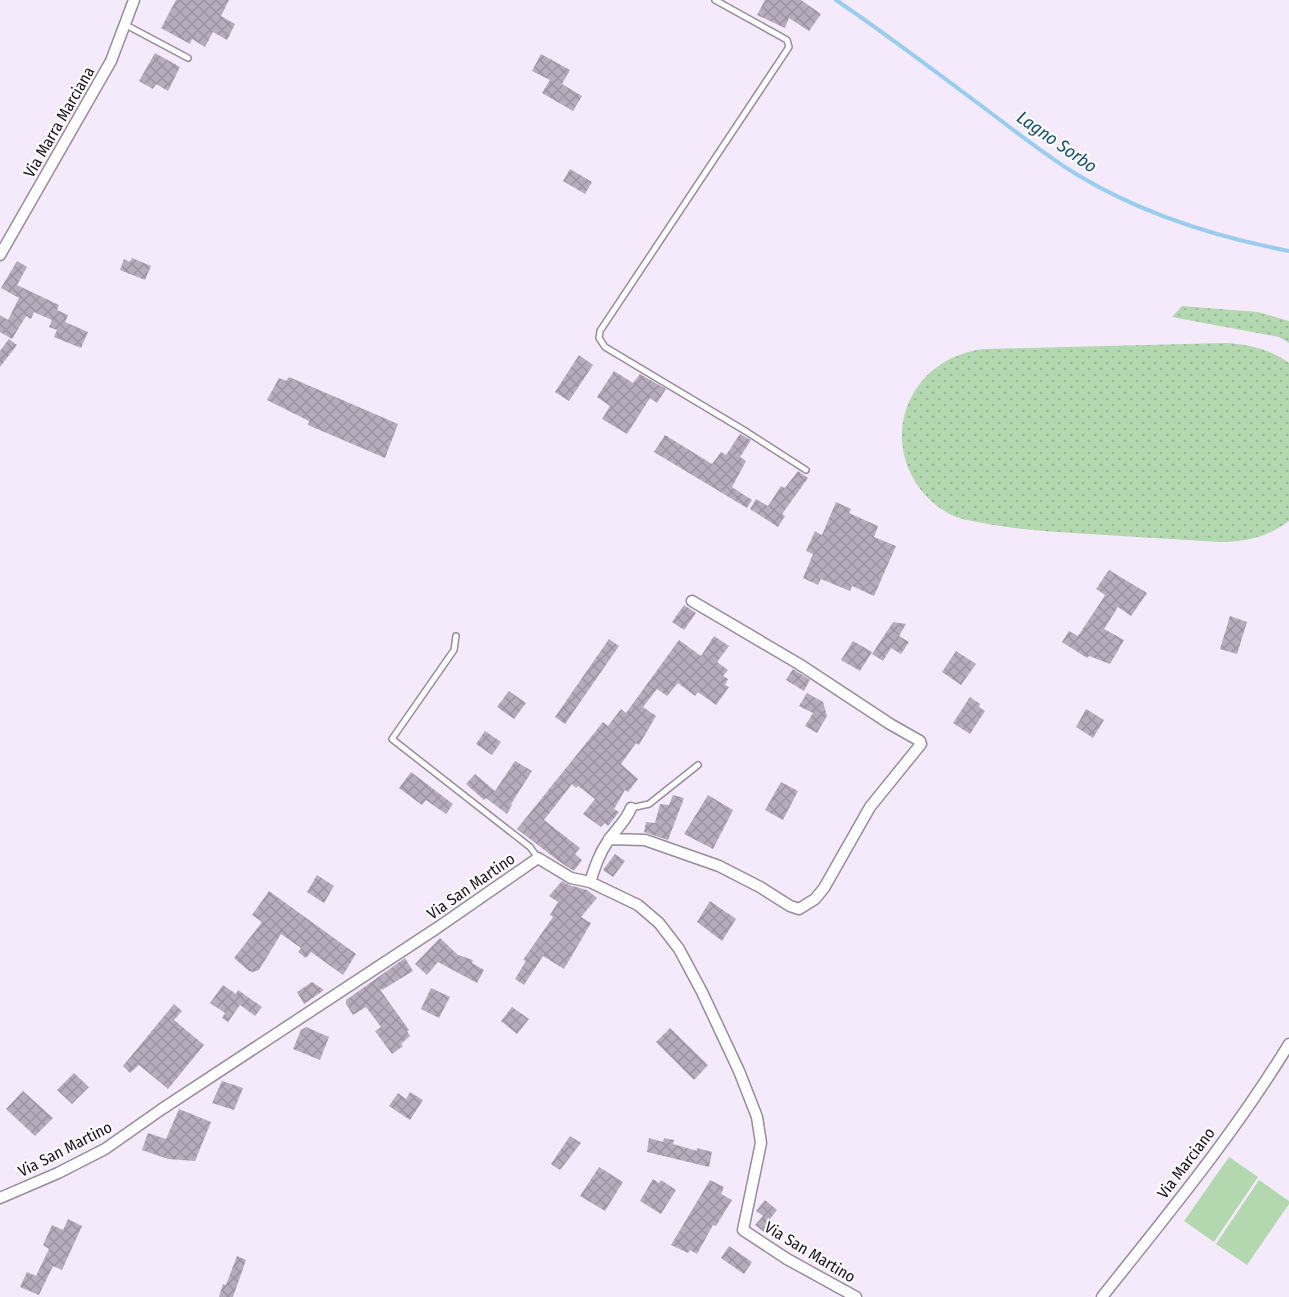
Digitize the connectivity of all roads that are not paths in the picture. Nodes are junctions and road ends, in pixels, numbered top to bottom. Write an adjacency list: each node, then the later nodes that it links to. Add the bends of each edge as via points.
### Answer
1 (134, 0): 3 (street, Via Marra Marciana)
2 (715, 0): 6 (lane, via 787,40 789,47 599,338 605,347)
3 (125, 25): 4 (lane); 5 (street, Via Marra Marciana, via 111,61)
4 (188, 58)
5 (0, 255)
6 (806, 470)
7 (692, 600): 11 (street, via 921,744 870,807 824,888 799,909 719,866 645,840)
8 (456, 636): 12 (lane, via 454,650 392,739 530,847)
9 (698, 765): 10 (lane, via 650,804)
10 (631, 808): 11 (street, via 627,819)
11 (609, 839): 13 (street)
12 (538, 858): 13 (street, Via San Martino, via 571,878); 15 (street, Via San Martino, via 105,1149)
13 (590, 882): 16 (street, Via San Martino, via 638,905 659,923 679,949 739,1071 757,1117 761,1143 743,1230)
14 (1289, 1044): 17 (street, Via Marciano, via 1222,1142)
15 (0, 1198)
16 (856, 1297)
17 (1102, 1297)

